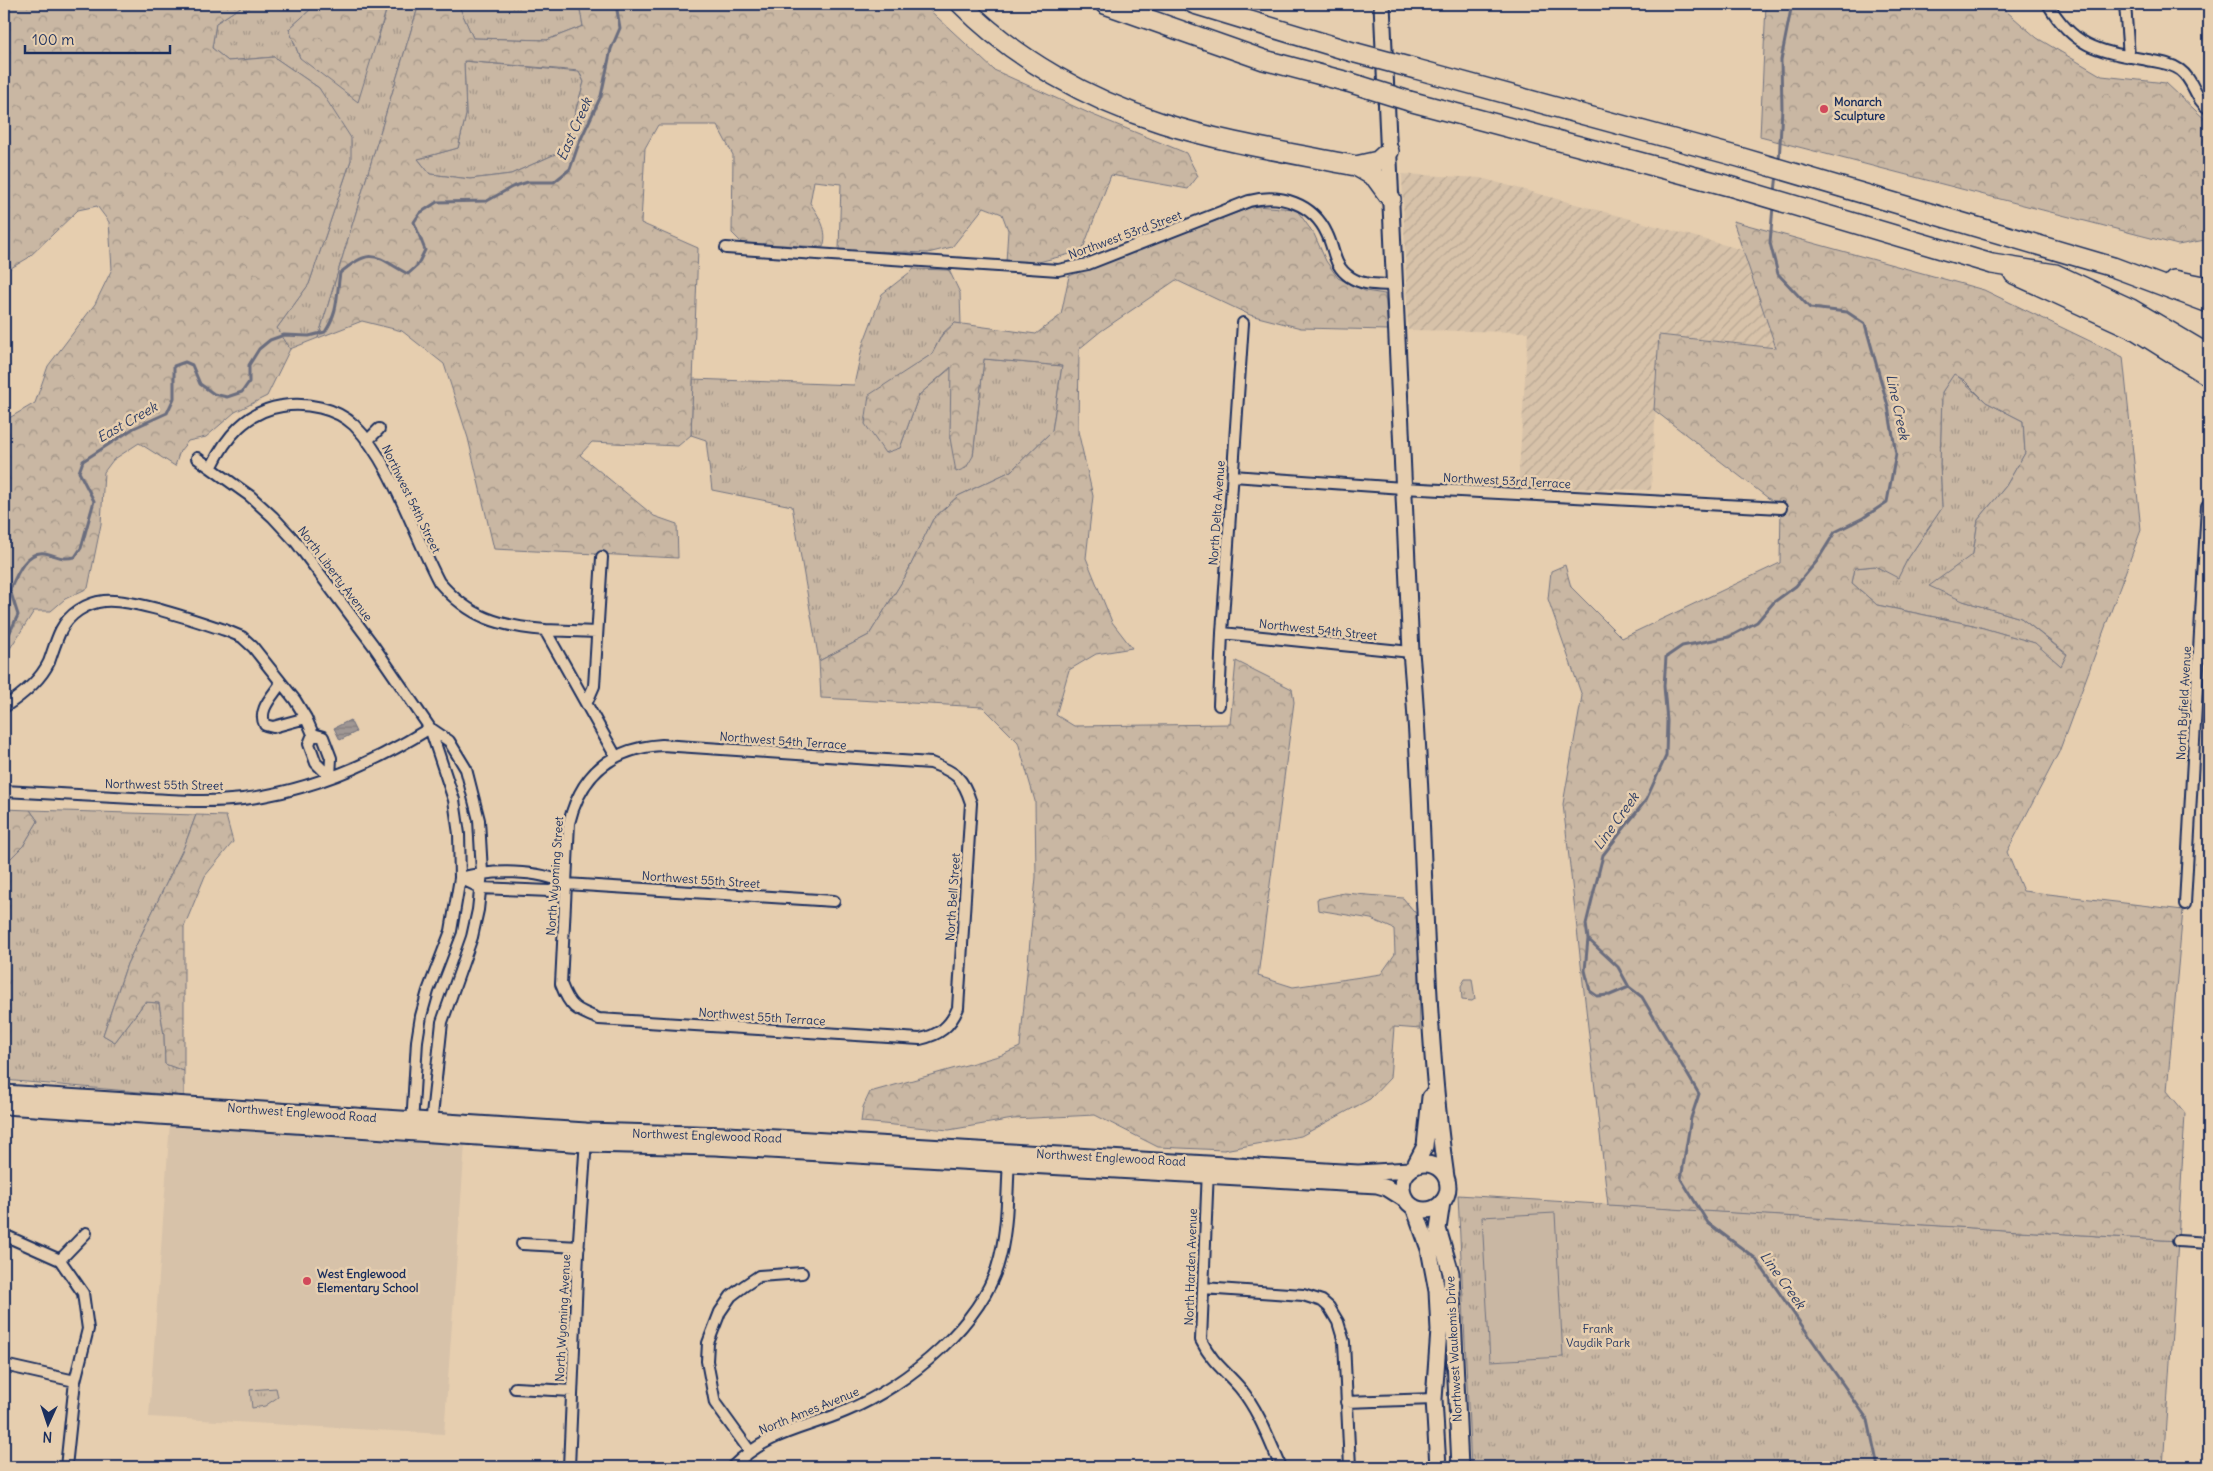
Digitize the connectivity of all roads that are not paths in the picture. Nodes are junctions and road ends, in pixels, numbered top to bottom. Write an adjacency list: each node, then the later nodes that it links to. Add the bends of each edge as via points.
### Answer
1 (961, 4): 10 (highway, via 1014,49 1070,84 1115,105 1162,123 1213,136)
2 (1105, 4): 13 (highway, bridge, via 1264,60 1729,186)
3 (1194, 4): 14 (highway, bridge, via 1356,53 1739,157)
4 (1382, 4): 9 (main road)
5 (2048, 4): 7 (street, via 2059,23 2086,45)
6 (2125, 4): 7 (street)
7 (2129, 57): 8 (street, via 2179,69 2189,77 2199,98)
8 (2209, 109)
9 (1389, 151): 10 (highway, via 1378,161); 11 (main road)
10 (1356, 166): 11 (highway, via 1375,177)
11 (1391, 199): 15 (main road)
12 (726, 248): 15 (street, Northwest 53rd Street, via 1058,270 1088,264 1249,201 1279,198 1301,205 1318,220 1330,240 1336,262 1350,277 1362,283)
13 (1992, 264): 19 (highway, via 2055,274 2131,310); 20 (highway, via 2134,329)
14 (2113, 267): 16 (highway); 17 (highway)
15 (1395, 285): 26 (main road)
16 (2209, 287)
17 (2209, 303)
18 (1243, 323): 25 (street, North Delta Avenue)
19 (2209, 355)
20 (2209, 376)
21 (379, 429): 22 (street, Northwest 54th Street)
22 (367, 440): 24 (street, Northwest 54th Street, via 353,424 333,412 292,404 274,407 252,416 236,428 222,445); 30 (street, Northwest 54th Street, via 377,454 439,582 453,598 492,622)
23 (197, 458): 24 (street, North Liberty Avenue)
24 (211, 468): 39 (street, North Liberty Avenue, via 250,496 296,542)
25 (1233, 476): 26 (street, Northwest 53rd Terrace); 32 (street, North Delta Avenue)
26 (1403, 488): 28 (street, Northwest 53rd Terrace); 33 (main road)
27 (2209, 505): 52 (street, North Byfield Avenue)
28 (1781, 508)
29 (602, 557): 31 (street)
30 (545, 630): 31 (street, Northwest 54th Street); 35 (street)
31 (596, 632): 35 (street, via 594,686)
32 (1222, 633): 33 (street, Northwest 54th Street); 36 (street, North Delta Avenue)
33 (1411, 652): 55 (main road, via 1419,740 1426,957)
34 (281, 683): 37 (street, via 242,637 118,601 97,603 78,610 62,629 48,664 23,695); 38 (street); 38 (street, via 262,712 265,725 273,727)
35 (587, 702): 41 (street)
36 (1219, 705)
37 (4, 707)
38 (306, 718): 40 (street)
39 (430, 728): 43 (street, Northwest 55th Street); 45 (street, North Liberty Avenue, via 449,740 466,769 479,820); 47 (street, North Liberty Avenue, via 454,800)
40 (312, 734): 43 (street, via 309,744 316,763); 43 (street, via 323,737 331,758)
41 (615, 756): 42 (street, Northwest 54th Terrace, via 646,746 662,745 931,763); 48 (street, North Wyoming Street, via 600,766 574,805)
42 (950, 770): 54 (street, North Bell Street, via 960,778 971,803 958,1008)
43 (330, 777): 44 (street, Northwest 55th Street, via 243,799)
44 (4, 791)
45 (482, 872): 46 (street, Northwest 55th Street); 47 (street, Northwest 55th Street); 49 (street, North Liberty Avenue)
46 (525, 874): 48 (street, Northwest 55th Street, via 550,875); 50 (street)
47 (460, 878): 49 (street, Northwest 55th Street); 58 (street, North Liberty Avenue, via 451,931 421,1016)
48 (566, 884): 50 (street, Northwest 55th Street, via 550,891); 51 (street, Northwest 55th Street); 53 (street, North Wyoming Street, via 561,984)
49 (481, 888): 50 (street, Northwest 55th Street); 59 (street, North Liberty Avenue, via 465,959 442,1022)
50 (525, 890)
51 (834, 902)
52 (2185, 904)
53 (575, 1010): 54 (street, Northwest 55th Terrace, via 599,1019 920,1039)
54 (946, 1028)
55 (1434, 1070): 63 (main road, via 1425,1146); 64 (main road)
56 (4, 1093): 58 (main road, Northwest Englewood Road)
57 (4, 1106): 58 (main road, Northwest Englewood Road)
58 (412, 1126): 59 (main road, Northwest Englewood Road)
59 (431, 1127): 60 (main road, Northwest Englewood Road)
60 (586, 1138): 61 (main road, Northwest Englewood Road, via 715,1147); 72 (street, North Wyoming Avenue)
61 (1009, 1158): 62 (main road, Northwest Englewood Road); 82 (street, North Ames Avenue, via 1000,1257 988,1290 966,1321 915,1370 868,1402 773,1436)
62 (1208, 1169): 63 (main road, Northwest Englewood Road, via 1358,1173); 66 (main road, Northwest Englewood Road, via 1377,1185); 75 (street, North Harden Avenue)
63 (1412, 1169): 64 (main road, via 1424,1164 1435,1166); 66 (main road, via 1402,1184)
64 (1446, 1177): 65 (main road, via 1447,1193)
65 (1442, 1202): 66 (main road, via 1429,1210); 89 (main road, Northwest Waukomis Drive, via 1438,1228 1451,1273)
66 (1410, 1203): 80 (main road, Northwest Waukomis Drive, via 1429,1248 1437,1291 1439,1330)
67 (86, 1232): 73 (street)
68 (4, 1235): 73 (street)
69 (2178, 1241): 70 (street)
70 (2209, 1243)
71 (522, 1244): 72 (street, North Wyoming Avenue)
72 (578, 1247): 79 (street, North Wyoming Avenue)
73 (60, 1260): 77 (street, via 83,1293 88,1329)
74 (802, 1274): 82 (street, via 759,1276 744,1286 731,1296 720,1312 708,1343 707,1361 715,1403)
75 (1203, 1288): 81 (street, via 1303,1295 1322,1301 1338,1322 1342,1335); 86 (street, North Harden Avenue, via 1201,1340 1210,1358 1240,1388 1258,1414)
76 (4, 1365): 77 (street)
77 (75, 1381): 83 (street)
78 (516, 1388): 79 (street, North Wyoming Avenue)
79 (572, 1391): 84 (street, North Wyoming Avenue)
80 (1434, 1399): 81 (street); 88 (main road, Northwest Waukomis Drive)
81 (1346, 1402): 87 (street)
82 (749, 1450): 85 (street, North Ames Avenue)
83 (66, 1467)
84 (569, 1467)
85 (732, 1467)
86 (1281, 1467)
87 (1350, 1467)
88 (1438, 1467)
89 (1460, 1467)

